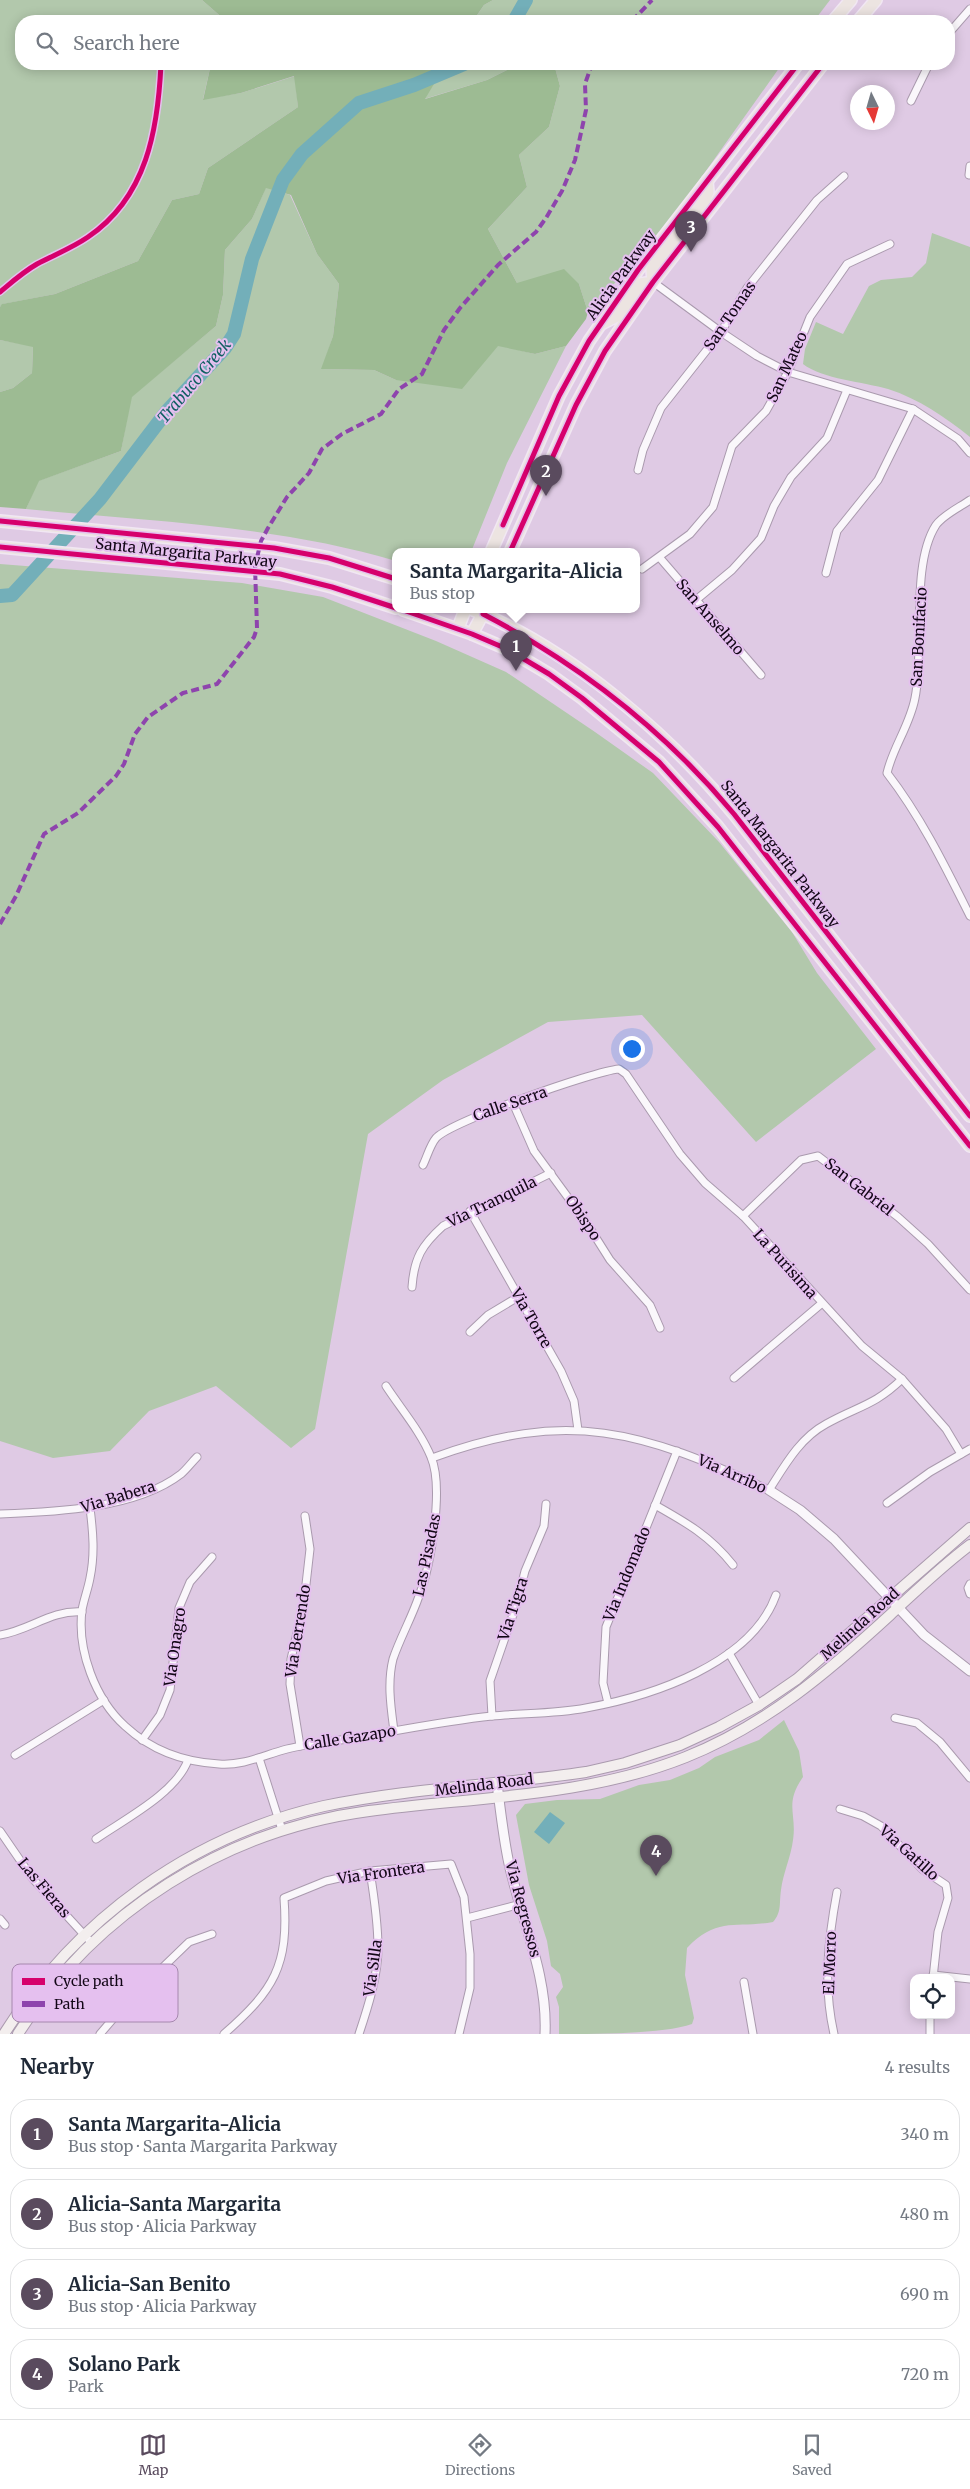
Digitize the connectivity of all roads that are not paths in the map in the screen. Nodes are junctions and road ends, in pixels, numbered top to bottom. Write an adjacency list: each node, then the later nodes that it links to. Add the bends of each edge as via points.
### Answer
1 (851, 0): 4 (main road)
2 (876, 0): 5 (main road)
3 (970, 9): 6 (street)
4 (838, 15)
5 (863, 15)
6 (955, 26)
7 (793, 70): 14 (main road, Alicia Parkway)
8 (818, 70): 16 (main road, Alicia Parkway)
9 (926, 70): 10 (street)
10 (911, 101)
11 (970, 166): 12 (street)
12 (969, 175)
13 (844, 176): 18 (street, San Tomas, via 817,200 747,288)
14 (707, 181): 16 (main road, via 708,192 703,203 656,263 652,270); 17 (main road, Alicia Parkway)
15 (890, 244): 19 (street, San Mateo, via 847,264 810,317)
16 (653, 282): 17 (main road, via 640,284 619,315); 18 (street); 28 (main road, Alicia Parkway, via 605,351 580,397)
17 (601, 324): 27 (main road, Alicia Parkway, via 559,396)
18 (721, 332): 19 (street); 23 (street, San Tomas, via 661,408)
19 (788, 372): 20 (street); 29 (street, San Mateo, via 766,411 732,446 713,507 690,534)
20 (847, 390): 21 (street); 33 (street, via 827,438 792,477 774,506 761,538 732,570)
21 (913, 409): 22 (street, via 958,439); 31 (street, via 878,480 837,530)
22 (970, 453)
23 (638, 470)
24 (970, 500): 42 (street, San Bonifacio, via 937,524 922,559 915,699 908,725 886,773 924,827)
25 (0, 520): 32 (main road, Santa Margarita Parkway, via 274,548 329,558)
26 (0, 547): 34 (main road, Santa Margarita Parkway, via 280,574)
27 (493, 548)
28 (512, 548)
29 (660, 558): 30 (street, San Mateo); 33 (street, San Anselmo)
30 (642, 569)
31 (826, 573)
32 (392, 578)
33 (696, 600): 41 (street, San Anselmo)
34 (392, 607)
35 (412, 613): 39 (main road)
36 (465, 613): 39 (main road)
37 (479, 613): 40 (main road)
38 (483, 613): 45 (main road, Santa Margarita Parkway, via 560,657 595,682 673,747 710,785)
39 (458, 628): 40 (main road)
40 (472, 634): 46 (main road, via 507,649 549,674 614,723 665,768 718,827)
41 (761, 675)
42 (970, 916)
43 (616, 1069): 44 (street, Calle Serra); 50 (street, La Purisima, via 626,1074 680,1154 705,1184)
44 (513, 1103): 47 (street, Calle Serra, via 453,1126 436,1138); 48 (street, Obispo, via 534,1151)
45 (970, 1116)
46 (970, 1146)
47 (423, 1165)
48 (551, 1173): 49 (street, Via Tranquila); 55 (street, Obispo, via 610,1260 650,1305)
49 (470, 1211): 51 (street, Via Tranquila, via 430,1238 413,1267); 53 (street, Via Torre)
50 (743, 1216): 52 (street, San Gabriel, via 801,1160 818,1156 898,1217); 54 (street, La Purisima)
51 (412, 1287)
52 (970, 1290)
53 (518, 1297): 56 (street, via 488,1315); 60 (street, Via Torre, via 561,1371 574,1400)
54 (821, 1304): 57 (street); 58 (street, La Purisima, via 862,1346)
55 (660, 1328)
56 (470, 1332)
57 (734, 1378)
58 (902, 1379): 63 (street, La Purisima, via 946,1429); 66 (street, via 880,1398 812,1433 800,1444)
59 (386, 1386): 65 (street, Las Pisadas)
60 (578, 1430): 62 (street, Via Arribo, via 598,1430); 65 (street, Via Arribo, via 524,1432)
61 (970, 1449): 63 (street)
62 (677, 1450): 66 (street, Via Arribo); 69 (street, Via Indomado)
63 (961, 1454): 67 (street)
64 (197, 1457): 70 (street, Via Babera, via 180,1474 156,1487)
65 (432, 1458): 91 (street, Las Pisadas, via 437,1480 436,1514 420,1593 393,1660 390,1681)
66 (769, 1490): 80 (street, Via Arribo, via 800,1510 834,1539)
67 (887, 1503)
68 (546, 1504): 89 (street, Via Tigra, via 544,1526 525,1571 490,1680)
69 (655, 1506): 76 (street, via 696,1528 720,1548); 87 (street, Via Indomado, via 606,1627 603,1683)
70 (90, 1508): 71 (street, Via Babera); 82 (street, Calle Gazapo, via 93,1557)
71 (0, 1514)
72 (305, 1516): 93 (street, Via Berrendo, via 310,1549 304,1602 291,1659 290,1684)
73 (970, 1528): 80 (main road, Melinda Road)
74 (970, 1545): 81 (main road, Melinda Road)
75 (212, 1557): 92 (street, Via Onagro, via 190,1582 179,1608 170,1690 160,1714)
76 (733, 1565)
77 (970, 1584): 78 (street)
78 (970, 1594)
79 (776, 1595): 84 (street, Calle Gazapo, via 770,1612)
80 (889, 1598): 81 (street, Via Arribo); 88 (main road, Melinda Road, via 797,1679)
81 (898, 1608): 85 (street, Via Arribo, via 924,1635); 99 (main road, Melinda Road, via 786,1704 712,1746 618,1779)
82 (82, 1612): 83 (street, via 66,1611 19,1632); 86 (street, Calle Gazapo, via 83,1645 91,1675)
83 (0, 1635)
84 (729, 1653): 87 (street, Calle Gazapo, via 681,1681); 88 (street)
85 (970, 1671)
86 (104, 1700): 92 (street, Calle Gazapo, via 123,1725); 94 (street)
87 (608, 1703): 89 (street, Calle Gazapo, via 584,1709)
88 (759, 1705): 98 (main road, Melinda Road, via 700,1736 650,1756 600,1769)
89 (492, 1716): 91 (street, Calle Gazapo)
90 (895, 1718): 97 (street, via 917,1722 940,1742)
91 (394, 1732): 93 (street, Calle Gazapo)
92 (142, 1740): 96 (street, Calle Gazapo)
93 (300, 1746): 95 (street, Calle Gazapo)
94 (15, 1755)
95 (259, 1758): 96 (street, Calle Gazapo, via 223,1765); 101 (street)
96 (188, 1760): 104 (street, via 168,1789)
97 (970, 1778)
98 (497, 1783): 99 (street, Via Regressos); 101 (main road, Melinda Road, via 357,1800)
99 (499, 1796): 102 (main road, Melinda Road, via 351,1814); 107 (street, Via Regressos, via 508,1859)
100 (840, 1809): 115 (street, Via Gatillo, via 881,1826 922,1869 946,1885 948,1898 938,1932)
101 (278, 1818): 102 (street); 109 (main road, Melinda Road, via 167,1869 123,1900)
102 (282, 1830): 111 (main road, Melinda Road, via 184,1874 142,1902)
103 (0, 1831): 109 (street, Las Fieras, via 33,1879)
104 (96, 1839)
105 (370, 1871): 108 (street, Via Frontera, via 451,1864 464,1897); 126 (street, Via Frontera, via 326,1881 284,1898 286,1927 282,1954 270,1985 255,2006); 127 (street, Via Silla, via 378,1925 378,1950 374,1980)
106 (837, 1892): 131 (street, El Morro, via 827,1965)
107 (521, 1904): 108 (street); 129 (street, Via Regressos, via 542,1988)
108 (467, 1918): 128 (street, via 470,1988)
109 (84, 1934): 111 (street, Las Fieras); 112 (main road, Melinda Road)
110 (212, 1934): 114 (street, via 189,1942)
111 (92, 1943): 113 (main road, Melinda Road)
112 (58, 1964)
113 (73, 1964)
114 (166, 1964)
115 (933, 1974)
116 (955, 1978): 117 (street)
117 (970, 1979)
118 (744, 1982): 130 (street)
119 (930, 2019): 132 (street)
120 (12, 2022): 123 (main road, Melinda Road)
121 (27, 2022): 124 (main road, Melinda Road)
122 (110, 2022): 125 (street)
123 (4, 2034)
124 (18, 2034)
125 (100, 2034)
126 (224, 2034)
127 (359, 2034)
128 (459, 2034)
129 (545, 2034)
130 (753, 2034)
131 (834, 2034)
132 (930, 2034)

